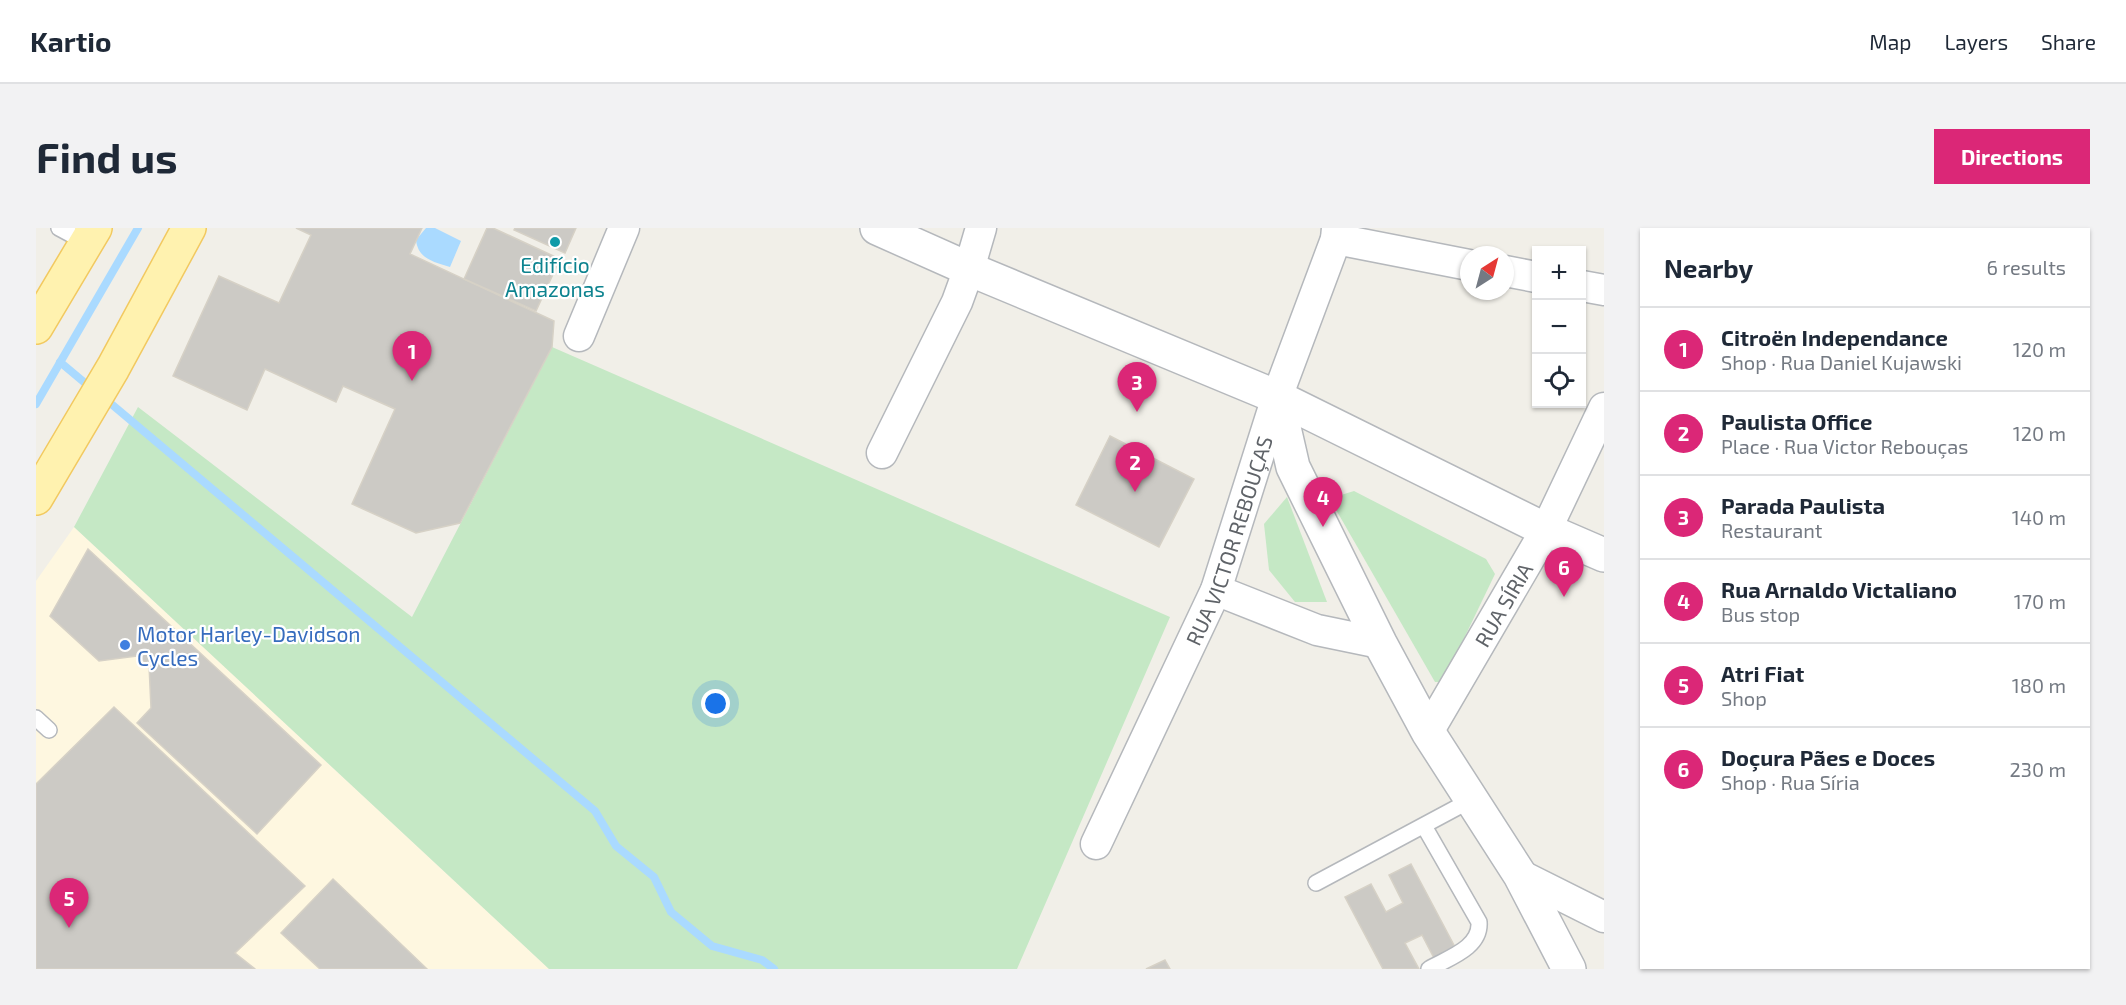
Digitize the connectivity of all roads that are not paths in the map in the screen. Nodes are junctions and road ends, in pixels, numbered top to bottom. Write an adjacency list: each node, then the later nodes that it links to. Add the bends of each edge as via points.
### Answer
1 (189, 228): 18 (main road)
2 (624, 228): 14 (street)
3 (877, 228): 8 (street)
4 (981, 228): 8 (street)
5 (80, 233): 13 (main road)
6 (1337, 234): 7 (street); 15 (street, RUA VICTOR REBOUÇAS)
7 (1460, 263)
8 (969, 270): 15 (street); 17 (street)
9 (1514, 273): 10 (street)
10 (1532, 276)
11 (1586, 287): 12 (street)
12 (1604, 290)
13 (37, 322)
14 (579, 336)
15 (1277, 397): 19 (street); 21 (street, RUA VICTOR REBOUÇAS); 22 (street, via 1293,467)
16 (1604, 408): 19 (street, RUA SÍRIA)
17 (882, 453)
18 (36, 498)
19 (1546, 530): 20 (street); 25 (street, RUA SÍRIA)
20 (1604, 555)
21 (1216, 590): 22 (street, via 1317,630); 28 (street, RUA VICTOR REBOUÇAS)
22 (1380, 643): 25 (street)
23 (36, 718): 24 (lane)
24 (49, 730)
25 (1428, 732): 26 (street)
26 (1471, 800): 27 (lane); 29 (street)
27 (1424, 826): 30 (lane); 32 (lane, via 1479,922 1476,939 1467,948)
28 (1096, 844)
29 (1520, 875): 31 (street); 33 (street)
30 (1316, 883)
31 (1604, 917)
32 (1429, 969)
33 (1569, 969)

